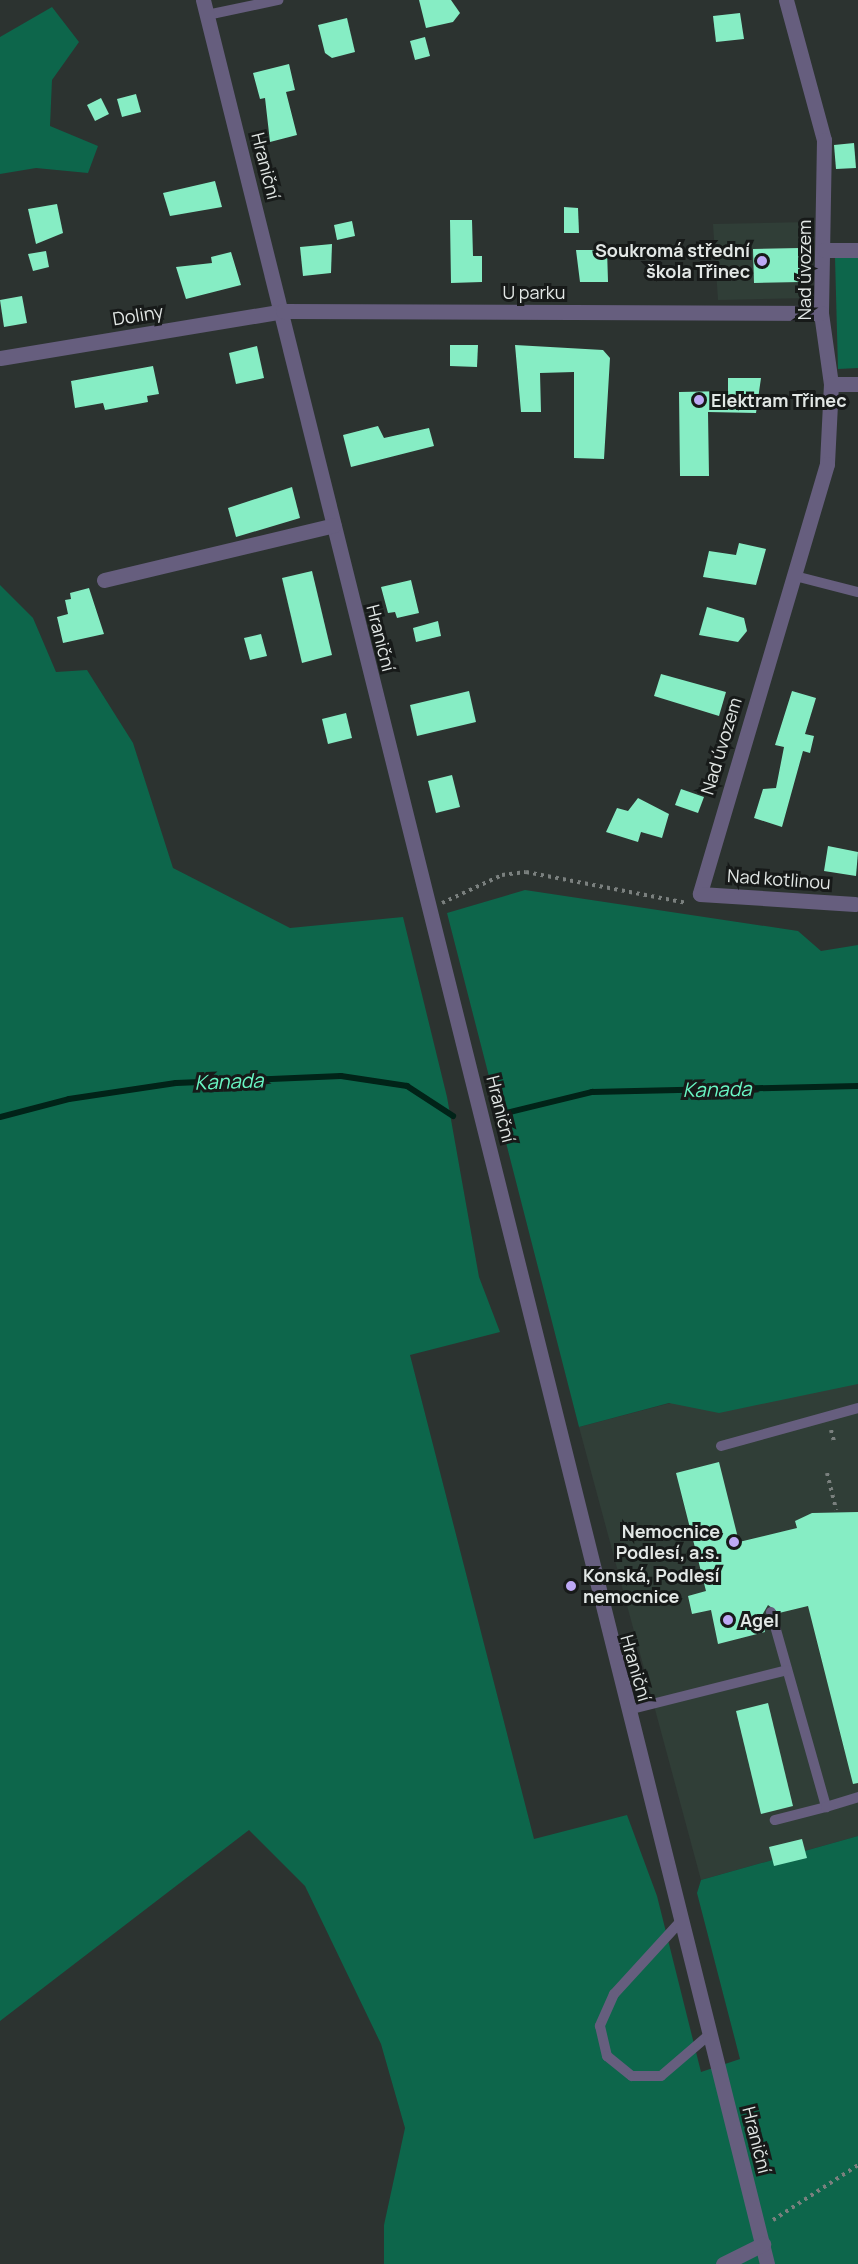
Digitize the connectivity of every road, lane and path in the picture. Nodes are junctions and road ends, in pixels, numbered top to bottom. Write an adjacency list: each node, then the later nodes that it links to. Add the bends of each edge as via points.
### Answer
1 (203, 0): 4 (street, Hraniční)
2 (278, 0): 4 (lane)
3 (786, 0): 6 (street, Nad úvozem, via 824,140)
4 (207, 15): 7 (street, Hraniční)
5 (858, 249): 6 (street)
6 (824, 250): 8 (street, Nad úvozem)
7 (283, 311): 8 (street, U parku); 9 (street, Doliny); 12 (street, Hraniční)
8 (821, 313): 10 (street, Nad úvozem)
9 (0, 358)
10 (831, 384): 11 (street); 13 (street, Nad úvozem, via 827,464)
11 (858, 384)
12 (334, 525): 14 (street); 18 (street, Hraniční)
13 (795, 576): 15 (lane); 16 (street, Nad úvozem)
14 (104, 580)
15 (858, 592)
16 (700, 894): 17 (street, Nad kotlinou); 18 (path, via 687,903 526,872 502,875)
17 (855, 904)
18 (429, 909): 25 (street, Hraniční)
19 (858, 1408): 20 (lane)
20 (721, 1446)
21 (827, 1473): 22 (path)
22 (836, 1510)
23 (771, 1612): 24 (lane)
24 (787, 1670): 25 (lane); 27 (lane)
25 (628, 1710): 29 (street, Hraniční)
26 (858, 1797): 27 (lane)
27 (826, 1807): 28 (lane)
28 (775, 1820)
29 (680, 1922): 30 (street, Hraniční); 30 (lane, via 614,1994 600,2026 607,2056 632,2076 661,2076)
30 (710, 2034): 32 (street, Hraniční)
31 (858, 2166): 32 (path)
32 (759, 2228): 33 (street, Hraniční)
33 (763, 2244): 34 (street); 35 (street, Hraniční)
34 (723, 2264)
35 (767, 2264)

